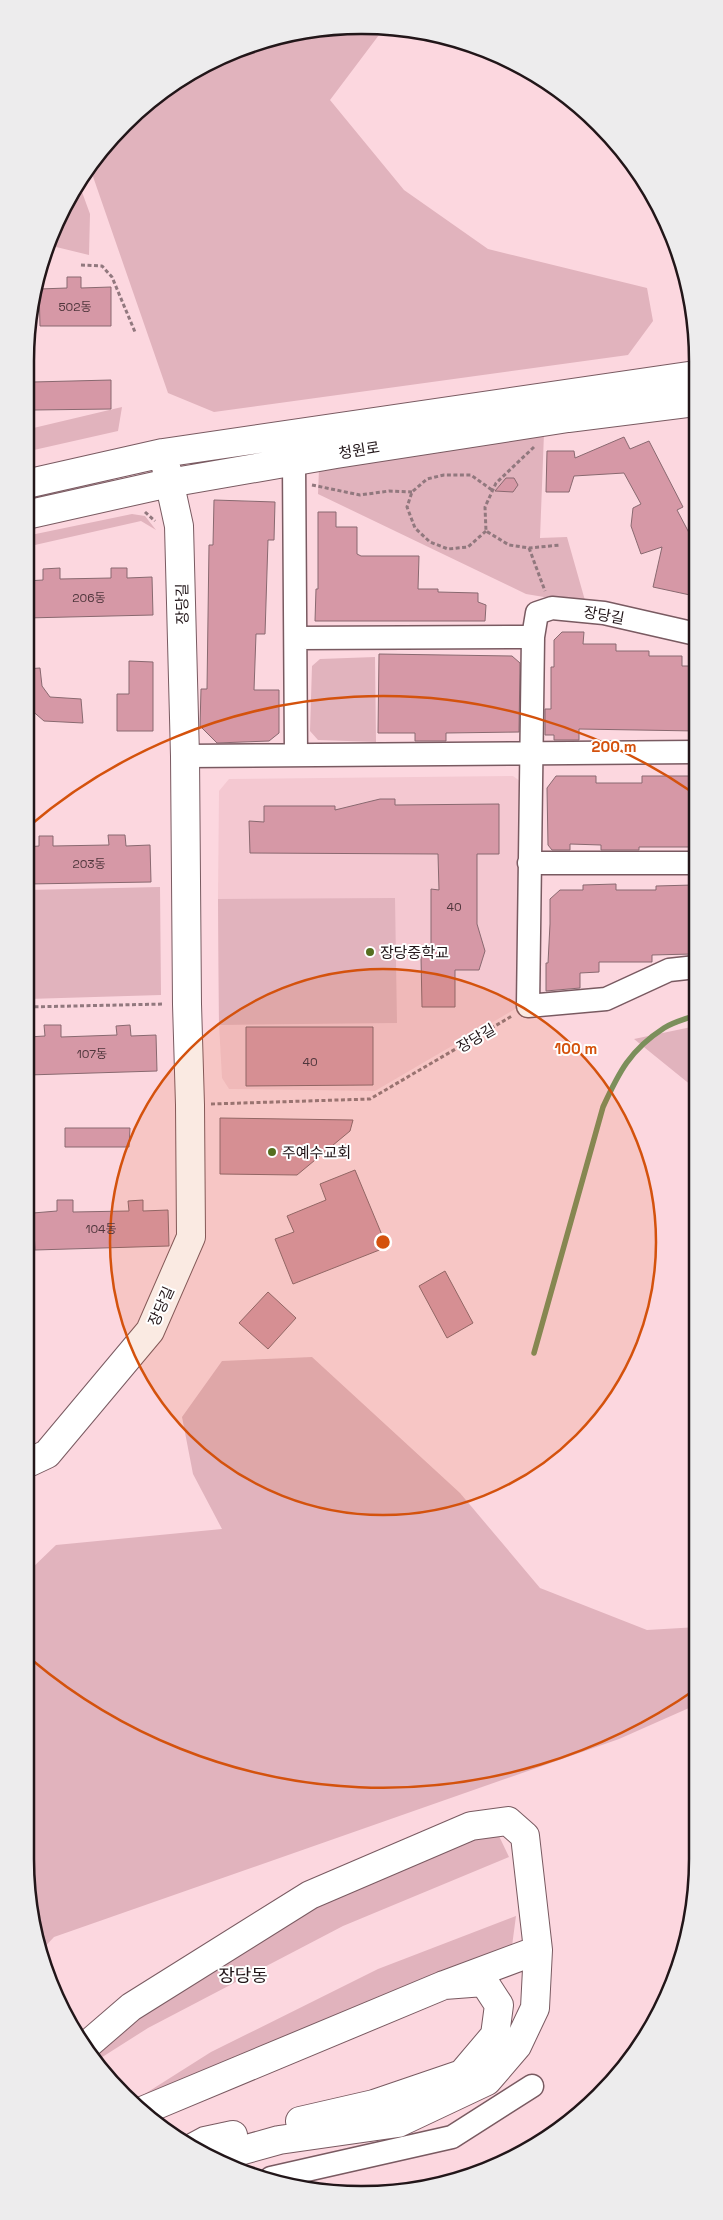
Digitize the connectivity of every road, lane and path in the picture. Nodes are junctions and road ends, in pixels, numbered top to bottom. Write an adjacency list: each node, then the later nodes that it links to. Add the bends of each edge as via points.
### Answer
1 (81, 265): 2 (path, via 102,266 112,276)
2 (135, 332)
3 (689, 376): 6 (street, 청원로)
4 (689, 403): 7 (street, 청원로, via 568,418)
5 (534, 447): 10 (path)
6 (164, 453): 8 (street, 청원로); 9 (street, 장당길)
7 (295, 471): 9 (street, 청원로); 11 (path, via 360,496 389,491); 21 (street)
8 (34, 482)
9 (169, 483): 13 (street, 청원로); 25 (street, 장당길, via 180,526)
10 (492, 490): 11 (path, via 470,475 427,479); 15 (path, via 485,507)
11 (412, 492): 15 (path, via 407,507 415,528 430,542 448,549 468,547)
12 (142, 509): 14 (path)
13 (34, 513)
14 (156, 522)
15 (486, 531): 17 (path, via 509,545)
16 (560, 545): 17 (path)
17 (530, 548): 18 (path)
18 (552, 608): 19 (street, 장당길, via 604,613); 20 (street, via 537,613)
19 (689, 632)
20 (533, 637): 21 (street); 22 (street)
21 (296, 638): 24 (street)
22 (531, 752): 23 (street); 24 (street); 26 (street)
23 (689, 752)
24 (296, 754): 25 (street)
25 (185, 756): 32 (street, 장당길, via 186,1004)
26 (529, 863): 27 (street); 31 (street)
27 (689, 863)
28 (689, 968): 31 (street, via 669,970 606,999)
29 (166, 1004): 30 (path)
30 (34, 1006)
31 (528, 1006): 32 (path, 장당길, via 370,1099)
32 (190, 1105): 33 (street, 장당길, via 191,1237 150,1331 47,1454)
33 (34, 1460)
34 (538, 1950): 35 (street); 36 (street, via 525,1836 508,1821 471,1826 310,1896 131,2007); 40 (street, via 535,2008 517,2046 487,2081 398,2123 280,2140)
35 (444, 1984): 38 (street); 39 (street, via 484,1982 499,2005 495,2035 462,2074 374,2104)
36 (90, 2042)
37 (532, 2086): 41 (street, via 452,2136)
38 (149, 2108)
39 (201, 2143)
40 (224, 2155)
41 (280, 2176)

